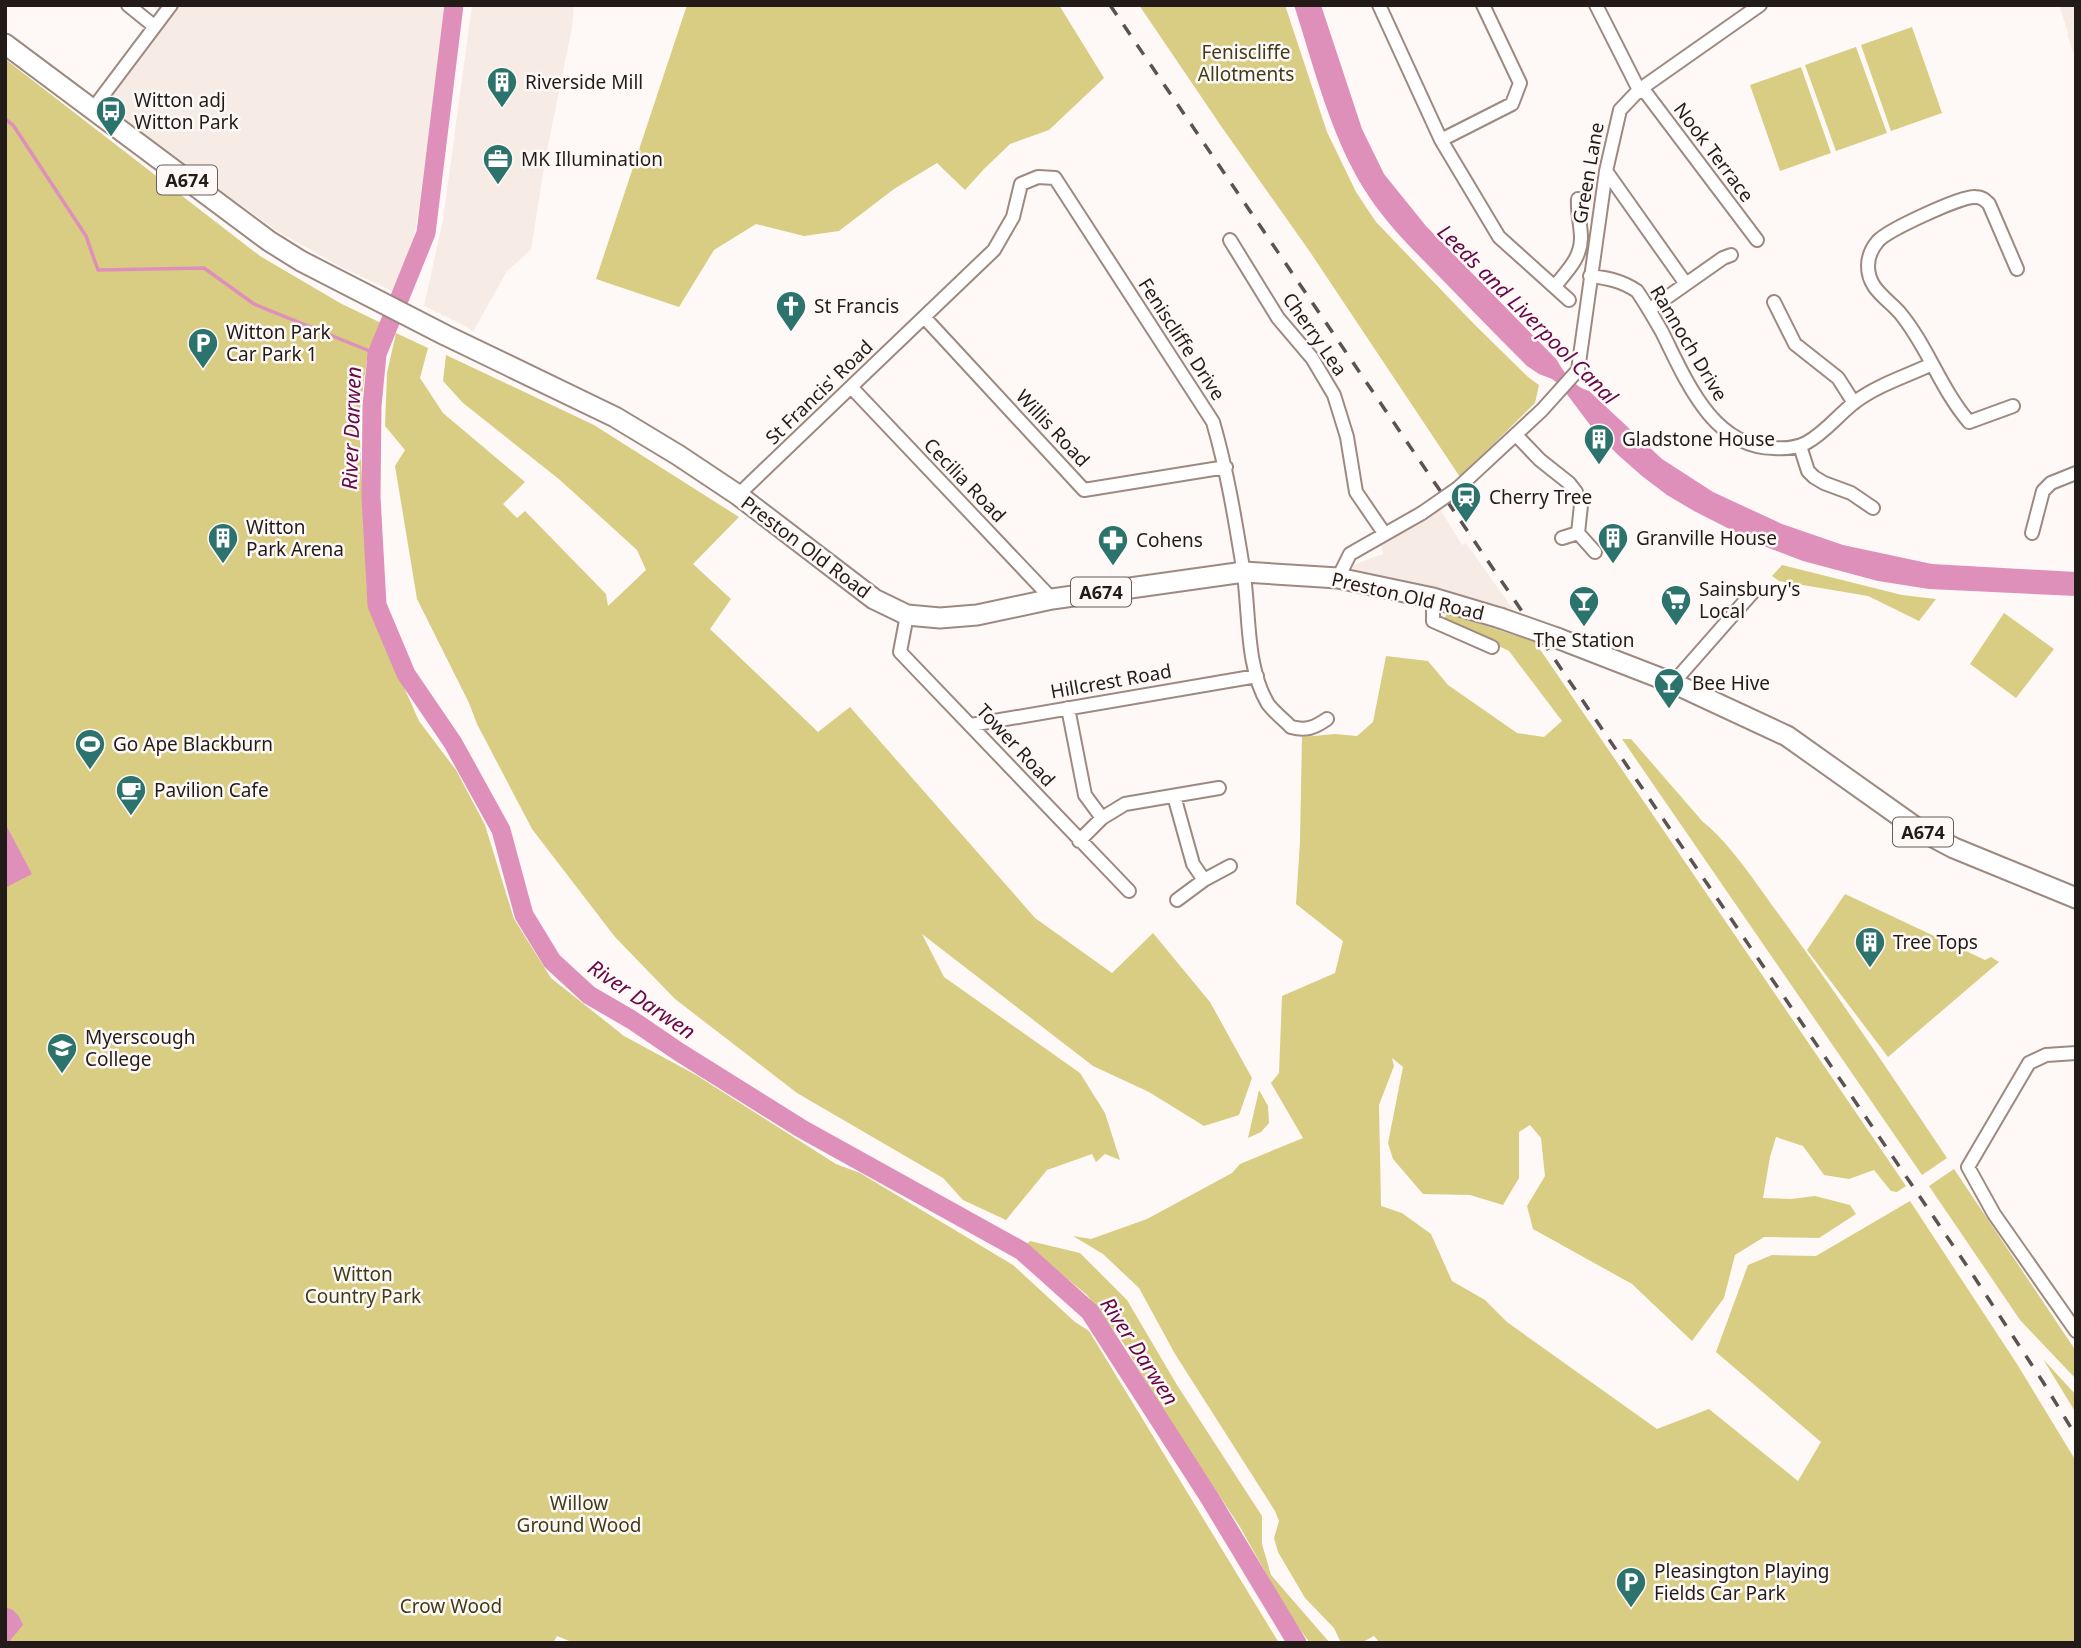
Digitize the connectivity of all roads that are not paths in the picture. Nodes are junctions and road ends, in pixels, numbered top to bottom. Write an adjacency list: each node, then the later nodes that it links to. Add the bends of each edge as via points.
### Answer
1 (128, 5): 7 (street)
2 (171, 5): 7 (street)
3 (1378, 5): 11 (street)
4 (1483, 5): 11 (street, via 1520,83 1511,104)
5 (1596, 5): 9 (street, Nook Terrace)
6 (1755, 7): 9 (street, Green Lane)
7 (154, 26): 10 (street)
8 (5, 44): 10 (main road, Preston Old Road / A674)
9 (1639, 90): 12 (street, Green Lane, via 1620,110); 16 (street, Nook Terrace, via 1646,93)
10 (92, 110): 34 (main road, Preston Old Road / A674, via 301,261 615,417)
11 (1441, 140): 21 (street, via 1499,237)
12 (1606, 171): 19 (street, Green Lane); 20 (street)
13 (1021, 184): 25 (street, St Francis' Road, via 1013,217 994,250); 32 (street, Feniscliffe Drive, via 1038,177 1055,178 1213,422)
14 (1578, 199): 21 (street, via 1581,239 1576,260)
15 (1230, 240): 36 (street, Cherry Lea, via 1334,396 1356,492)
16 (1757, 240)
17 (1731, 255): 20 (street)
18 (2017, 269): 26 (street, via 1989,204 1980,198 1967,198 1925,215 1877,242 1869,258 1871,281 1908,324)
19 (1591, 276): 24 (street, Rannoch Drive, via 1626,284 1637,291); 30 (street, Green Lane, via 1578,370)
20 (1686, 284): 24 (street)
21 (1555, 286): 22 (street)
22 (1569, 300)
23 (1774, 302): 28 (street, via 1795,344 1838,378)
24 (1649, 310): 31 (street, Rannoch Drive, via 1694,394 1716,423 1750,445)
25 (924, 317): 27 (street, St Francis' Road); 32 (street, Willis Road, via 1084,490)
26 (1932, 364): 28 (street); 29 (street, via 1969,422)
27 (852, 388): 34 (street, St Francis' Road); 45 (street, Cecilia Road)
28 (1854, 403): 31 (street)
29 (2013, 406)
30 (1516, 435): 36 (street, bridge, via 1458,488); 37 (street, via 1576,492 1581,505)
31 (1800, 446): 35 (street, via 1814,477)
32 (1226, 467): 41 (street, Feniscliffe Drive)
33 (2076, 473): 38 (street, via 2051,482 2043,491)
34 (738, 495): 46 (main road, Preston Old Road / A674, via 873,599)
35 (1873, 508)
36 (1384, 533): 42 (street, via 1350,554)
37 (1578, 533): 39 (street); 40 (street)
38 (2032, 533)
39 (1562, 538)
40 (1595, 552)
41 (1244, 572): 42 (main road, Preston Old Road / A674); 45 (main road, Preston Old Road / A674); 48 (street, Feniscliffe Drive)
42 (1338, 578): 44 (main road, Preston Old Road / A674)
43 (1753, 592): 49 (street)
44 (1433, 598): 47 (street, via 1433,621); 49 (main road, Preston Old Road / A674, bridge, via 1557,638)
45 (1052, 599): 46 (main road, Preston Old Road / A674, via 978,614)
46 (907, 615): 52 (street, Tower Road, via 900,652)
47 (1492, 647)
48 (1257, 676): 50 (street, Hillcrest Road); 51 (street, Feniscliffe Drive, via 1269,705 1291,727 1303,730)
49 (1673, 683): 60 (main road, Preston Old Road / A674, via 1787,736 1918,829)
50 (1068, 708): 52 (street, Hillcrest Road); 55 (street, via 1085,795)
51 (1327, 719)
52 (971, 725): 56 (street, Tower Road)
53 (1219, 788): 54 (street)
54 (1174, 796): 55 (street, via 1125,804); 58 (street, via 1193,864)
55 (1102, 818): 56 (street)
56 (1079, 841): 59 (street, Tower Road)
57 (1230, 866): 58 (street)
58 (1204, 880): 61 (street)
59 (1129, 891)
60 (2076, 898)
61 (1177, 900)
62 (2076, 1053): 63 (street, via 2046,1055 2029,1063 1968,1167 1994,1214)
63 (2076, 1331)

